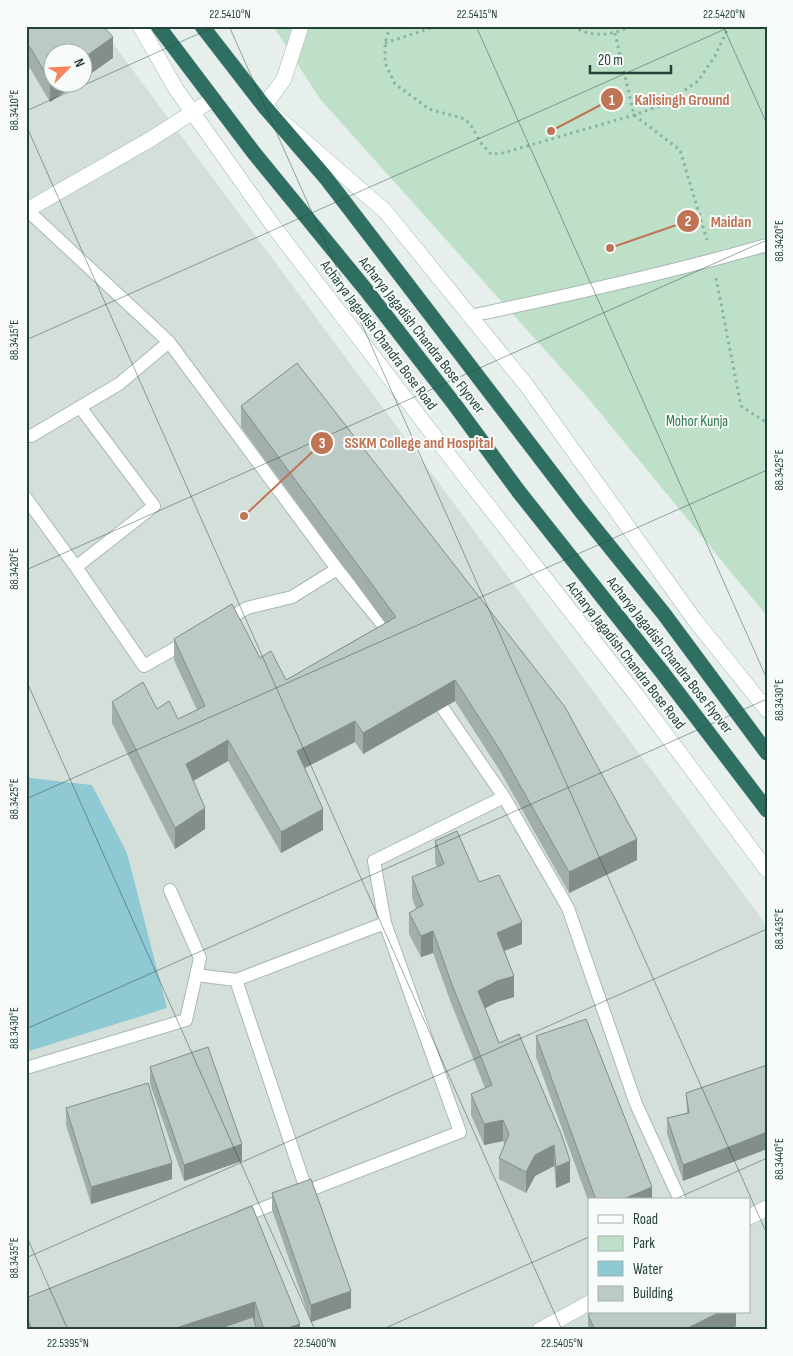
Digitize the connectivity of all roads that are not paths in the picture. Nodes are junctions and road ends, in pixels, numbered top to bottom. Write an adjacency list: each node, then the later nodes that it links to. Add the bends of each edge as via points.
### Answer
1 (140, 26): 7 (main road, Acharya Jagadish Chandra Bose Road)
2 (158, 26): 5 (highway, Acharya Jagadish Chandra Bose Flyover)
3 (202, 26): 6 (highway)
4 (301, 26): 6 (main road, via 284,79)
5 (213, 99): 7 (main road); 24 (highway, Acharya Jagadish Chandra Bose Flyover, via 366,290)
6 (264, 106): 10 (main road, via 385,211); 22 (highway, Acharya Jagadish Chandra Bose Flyover, via 326,178 580,510 664,614)
7 (192, 112): 8 (main road); 25 (main road, Acharya Jagadish Chandra Bose Road, via 274,227 637,696)
8 (26, 210): 11 (lane)
9 (767, 245): 10 (lane, via 558,298)
10 (470, 316): 21 (main road, via 527,386 694,619)
11 (169, 342): 12 (lane, via 119,384); 16 (lane)
12 (80, 407): 13 (lane); 15 (lane, via 154,506)
13 (26, 436)
14 (26, 498): 15 (lane)
15 (76, 567): 18 (lane, via 144,666)
16 (337, 569): 17 (lane, via 292,597 247,608); 19 (lane)
17 (213, 627)
18 (196, 637)
19 (399, 645)
20 (427, 685): 23 (lane)
21 (767, 710)
22 (767, 753)
23 (504, 797): 27 (lane, via 374,861); 32 (lane, via 568,908 636,1104)
24 (767, 810)
25 (767, 870)
26 (170, 890): 28 (lane, via 200,958)
27 (384, 924): 29 (lane); 31 (lane, via 460,1132)
28 (196, 975): 29 (lane); 30 (lane, via 186,1020)
29 (236, 980): 31 (lane)
30 (26, 1068)
31 (307, 1192): 35 (lane)
32 (679, 1198)
33 (767, 1208): 34 (main road)
34 (750, 1216)
35 (226, 1223)
36 (588, 1304): 37 (main road)
37 (548, 1328)

